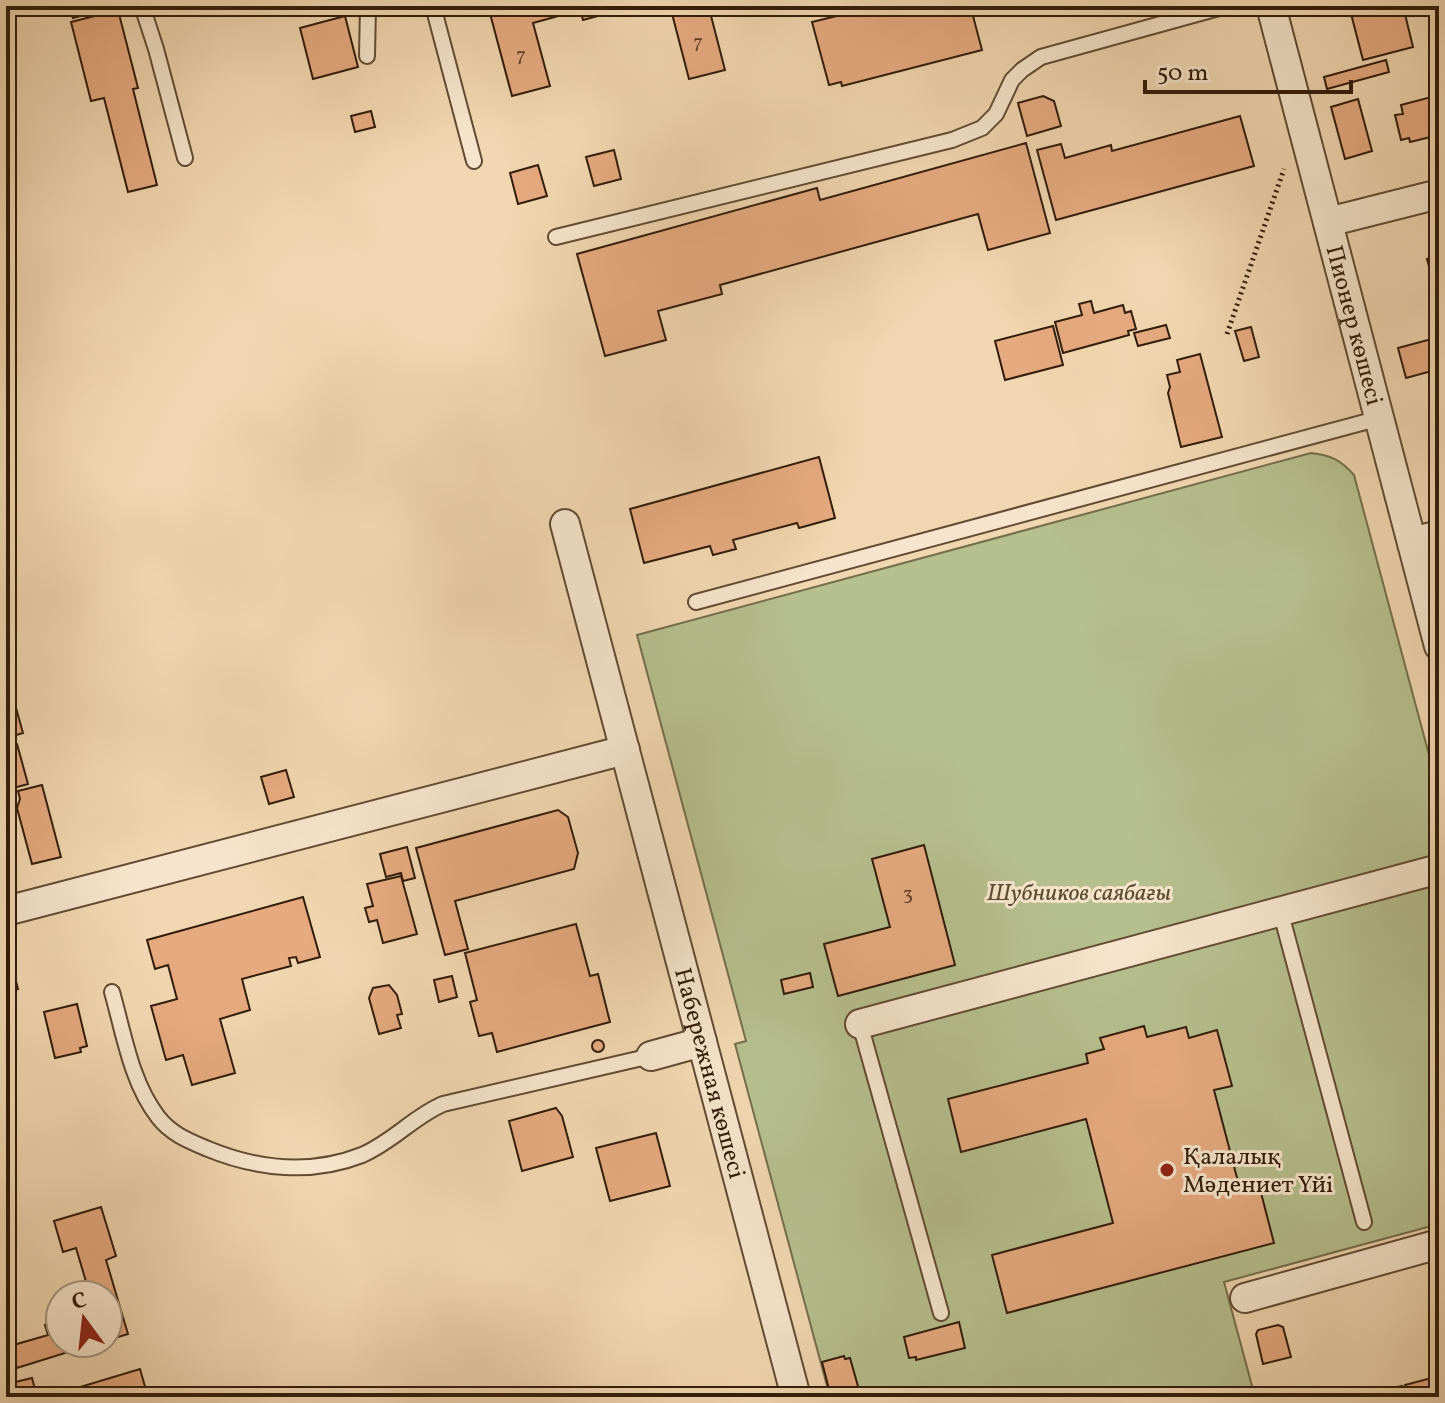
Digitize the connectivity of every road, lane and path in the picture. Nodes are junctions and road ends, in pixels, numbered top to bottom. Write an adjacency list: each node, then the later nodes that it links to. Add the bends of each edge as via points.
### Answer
1 (142, 6): 8 (lane)
2 (368, 6): 6 (lane)
3 (433, 6): 9 (lane)
4 (1226, 6): 12 (lane, via 1041,57 1012,80 996,114 982,128 952,140)
5 (1271, 6): 11 (street, Пионер көшесі)
6 (367, 56)
7 (1281, 156): 13 (path, via 1285,171)
8 (185, 158)
9 (474, 161)
10 (1439, 194): 11 (street)
11 (1328, 222): 14 (street, Пионер көшесі)
12 (556, 237)
13 (1227, 334)
14 (1380, 418): 16 (street, Пионер көшесі); 17 (lane)
15 (565, 524): 19 (street, Набережная көшесі)
16 (1426, 538): 18 (street, Пионер көшесі)
17 (696, 602)
18 (1439, 646)
19 (625, 750): 22 (street); 25 (street, Набережная көшесі)
20 (1439, 869): 21 (street)
21 (1280, 910): 24 (street); 27 (lane)
22 (6, 911)
23 (112, 992): 26 (lane, via 138,1083 165,1124 173,1133 238,1162 302,1168 336,1164 386,1144 443,1104)
24 (860, 1024): 30 (lane)
25 (702, 1042): 26 (street); 31 (street, Набережная көшесі)
26 (651, 1056)
27 (1364, 1222)
28 (1439, 1244): 29 (street)
29 (1245, 1298)
30 (941, 1313)
31 (796, 1397)

